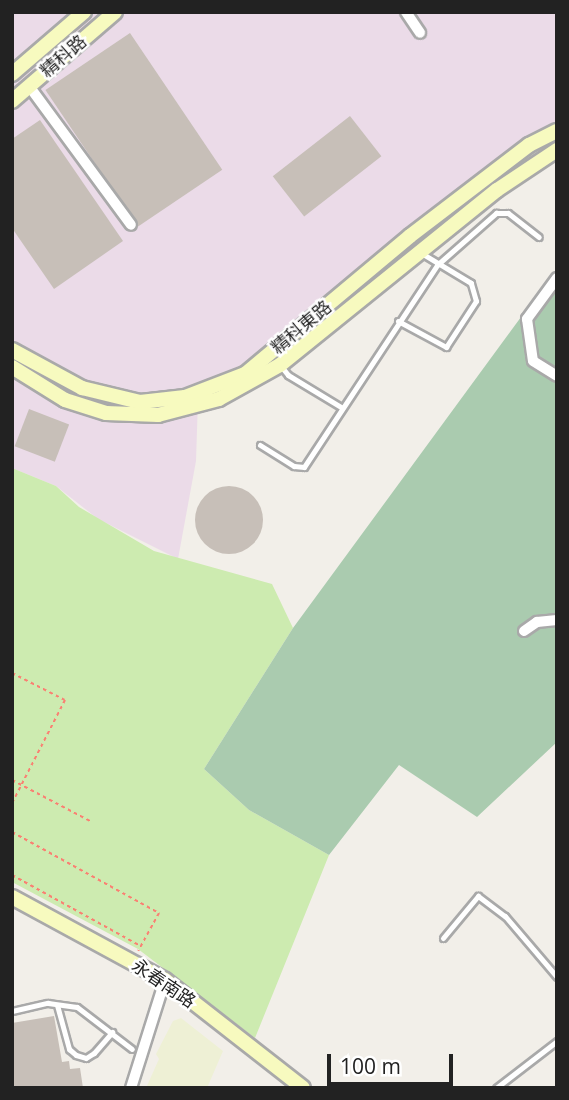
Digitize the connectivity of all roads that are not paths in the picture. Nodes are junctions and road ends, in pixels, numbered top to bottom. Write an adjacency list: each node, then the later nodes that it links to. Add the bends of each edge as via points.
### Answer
1 (84, 12): 5 (street, 精科路)
2 (115, 12): 6 (street, 精科路)
3 (406, 12): 4 (street)
4 (420, 33)
5 (12, 74)
6 (29, 86): 7 (street, 精科路); 10 (street)
7 (12, 101)
8 (555, 136): 16 (street, 精科東路, via 529,145 410,236 245,374 185,397 140,402 82,388)
9 (557, 150): 12 (street, 精科東路)
10 (131, 225)
11 (539, 237): 13 (lane, via 508,213 496,213)
12 (420, 252): 13 (lane); 17 (street, 精科東路)
13 (437, 265): 15 (lane); 15 (lane, via 471,283 477,301 446,347)
14 (557, 278): 19 (street, via 527,319 533,360)
15 (398, 321): 20 (lane)
16 (12, 350)
17 (281, 365): 18 (street, 精科東路, via 219,399 158,415 86,407); 20 (lane, via 288,375)
18 (12, 367)
19 (557, 376)
20 (341, 407): 21 (lane, via 304,467)
21 (260, 445)
22 (557, 620): 23 (street, via 537,622)
23 (524, 631)
24 (12, 897): 27 (street, 永春南路)
25 (443, 938): 26 (lane, via 478,896 505,916)
26 (557, 977)
27 (165, 980): 33 (street); 34 (street, 永春南路)
28 (57, 1006): 29 (lane); 30 (lane, via 77,1007); 30 (lane, via 69,1049 76,1055 86,1058 94,1053)
29 (12, 1011)
30 (112, 1032): 32 (lane)
31 (557, 1041): 35 (lane)
32 (132, 1049)
33 (131, 1088)
34 (303, 1088)
35 (496, 1088)

